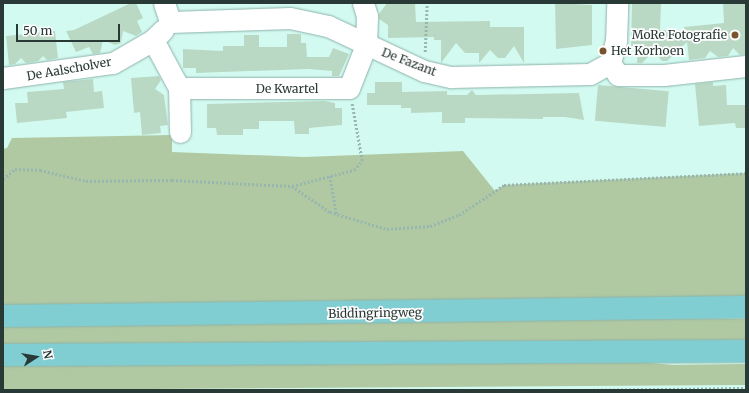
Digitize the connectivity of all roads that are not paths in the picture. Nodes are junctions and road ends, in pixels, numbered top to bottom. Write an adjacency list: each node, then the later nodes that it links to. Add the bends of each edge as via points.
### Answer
1 (363, 3): 5 (street, via 367,16)
2 (617, 3): 6 (street, via 616,40)
3 (167, 12): 4 (street, De Aalscholver); 5 (street, De Fazant, via 290,18 328,26)
4 (153, 40): 8 (street, De Aalscholver, via 113,63); 9 (street)
5 (366, 45): 6 (street, De Fazant, via 424,71 451,77 590,74); 9 (street, De Kwartel, via 349,88)
6 (610, 63): 7 (street, via 618,75 664,75)
7 (746, 66)
8 (3, 78)
9 (179, 88): 10 (street)
10 (180, 132)
11 (746, 307): 12 (main road, Biddingringweg)
12 (3, 316)
13 (746, 351): 14 (main road)
14 (3, 355)

